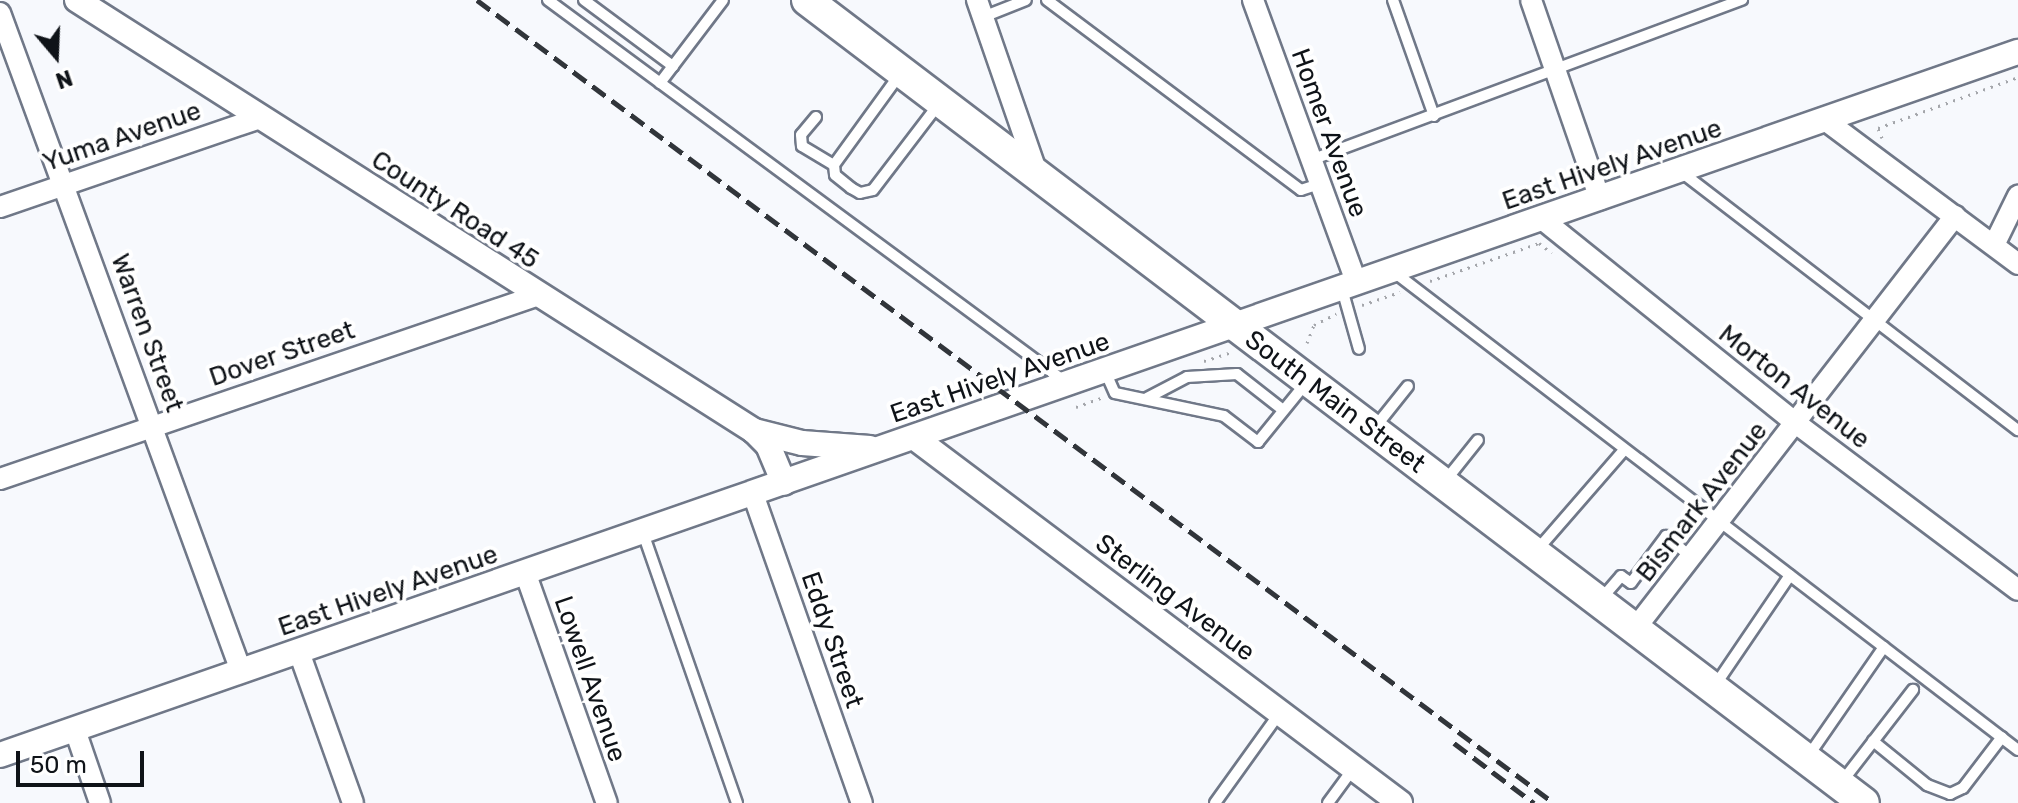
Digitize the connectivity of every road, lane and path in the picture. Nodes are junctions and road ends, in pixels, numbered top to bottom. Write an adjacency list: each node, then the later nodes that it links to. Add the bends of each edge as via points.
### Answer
1 (77, 0): 23 (street, County Road 45)
2 (548, 0): 19 (lane)
3 (584, 0): 15 (lane)
4 (723, 0): 15 (lane)
5 (807, 0): 17 (main road, South Main Street)
6 (1026, 0): 12 (lane)
7 (1047, 0): 31 (lane, via 1301,190)
8 (1253, 0): 26 (street, Homer Avenue)
9 (1393, 0): 21 (lane)
10 (1531, 0): 16 (street)
11 (1742, 0): 16 (lane)
12 (980, 8): 29 (street)
13 (0, 13): 30 (street, Warren Street)
14 (2018, 52): 24 (street, East Hively Avenue)
15 (673, 66): 19 (lane)
16 (1556, 72): 21 (lane); 33 (street)
17 (901, 73): 20 (main road, South Main Street); 27 (lane)
18 (2018, 77): 25 (path, via 1878,128)
19 (660, 83): 50 (lane)
20 (940, 102): 27 (lane, via 873,190 851,188 835,175); 29 (main road, South Main Street)
21 (1434, 116): 26 (lane)
22 (816, 117): 27 (lane, via 801,135 802,146)
23 (260, 118): 30 (street, Yuma Avenue); 43 (street, County Road 45)
24 (1825, 120): 28 (street, East Hively Avenue); 35 (street)
25 (1884, 144)
26 (1311, 160): 31 (street, Homer Avenue)
27 (834, 165)
28 (1680, 171): 33 (street, East Hively Avenue); 44 (lane)
29 (1040, 180): 45 (main road, South Main Street)
30 (66, 183): 34 (street, Yuma Avenue); 55 (street, Warren Street)
31 (1320, 184): 42 (street, Homer Avenue)
32 (2018, 196): 37 (street)
33 (1600, 199): 36 (street, East Hively Avenue)
34 (0, 207)
35 (1955, 216): 37 (street); 44 (street, Bismark Avenue)
36 (1542, 219): 40 (street, East Hively Avenue); 54 (street, Morton Avenue)
37 (1994, 245): 39 (street)
38 (1564, 262): 41 (path, via 1539,243)
39 (2018, 264)
40 (1393, 271): 41 (lane); 42 (street, East Hively Avenue)
41 (1413, 287): 42 (path); 62 (lane)
42 (1349, 294): 45 (street, East Hively Avenue); 46 (path, via 1314,325); 47 (lane)
43 (536, 296): 55 (street, Dover Street); 57 (street, County Road 45)
44 (1876, 321): 54 (street, Bismark Avenue); 56 (lane)
45 (1233, 326): 48 (street, East Hively Avenue); 49 (main road, South Main Street)
46 (1307, 343)
47 (1359, 349)
48 (1105, 371): 50 (street, East Hively Avenue); 52 (lane, via 1115,393)
49 (1308, 382): 53 (lane); 58 (main road, South Main Street)
50 (1069, 384): 59 (street, East Hively Avenue)
51 (1408, 386): 58 (lane)
52 (1147, 398): 53 (lane, via 1187,377 1237,374); 53 (lane, via 1224,416 1258,442)
53 (1283, 410)
54 (1797, 424): 67 (street, Bismark Avenue); 73 (street, Morton Avenue)
55 (153, 426): 63 (street, Dover Street); 78 (street, Warren Street)
56 (2018, 430)
57 (754, 431): 61 (street, via 802,443); 64 (street, County Road 45, via 768,445)
58 (1373, 431): 65 (main road, South Main Street)
59 (915, 438): 61 (street, East Hively Avenue); 81 (street, Sterling Avenue)
60 (1478, 440): 65 (lane)
61 (882, 449): 64 (street, East Hively Avenue)
62 (1624, 450): 67 (lane); 69 (lane)
63 (0, 479)
64 (784, 483): 66 (street, East Hively Avenue)
65 (1442, 484): 69 (main road, South Main Street)
66 (753, 494): 68 (street, East Hively Avenue); 94 (street, Eddy Street)
67 (1720, 521): 70 (street, Bismark Avenue); 72 (lane)
68 (642, 532): 71 (street, East Hively Avenue); 93 (lane)
69 (1534, 553): 74 (main road, South Main Street)
70 (1691, 557): 74 (lane, via 1666,536 1631,583 1621,576); 75 (street, Bismark Avenue)
71 (525, 572): 77 (street, East Hively Avenue); 92 (street, Lowell Avenue)
72 (1790, 575): 76 (lane); 79 (lane)
73 (2018, 590)
74 (1598, 603): 75 (main road, South Main Street)
75 (1634, 630): 79 (main road, South Main Street)
76 (1884, 647): 83 (lane); 87 (lane)
77 (299, 652): 78 (street, East Hively Avenue); 91 (street)
78 (241, 671): 82 (street, East Hively Avenue)
79 (1713, 689): 87 (main road, South Main Street)
80 (1913, 690): 84 (lane)
81 (1280, 712): 88 (street, Sterling Avenue); 95 (lane)
82 (75, 730): 86 (street, East Hively Avenue); 90 (street)
83 (2002, 737): 84 (lane, via 1963,788 1950,794 1927,785); 85 (lane)
84 (1873, 741): 89 (lane)
85 (2018, 750)
86 (0, 755)
87 (1806, 759): 89 (main road, South Main Street)
88 (1354, 768): 96 (lane); 97 (street, Sterling Avenue)
89 (1840, 785): 98 (main road, South Main Street)
90 (100, 803)
91 (353, 803)
92 (607, 803)
93 (737, 803)
94 (862, 803)
95 (1215, 803)
96 (1328, 803)
97 (1400, 803)
98 (1864, 803)

